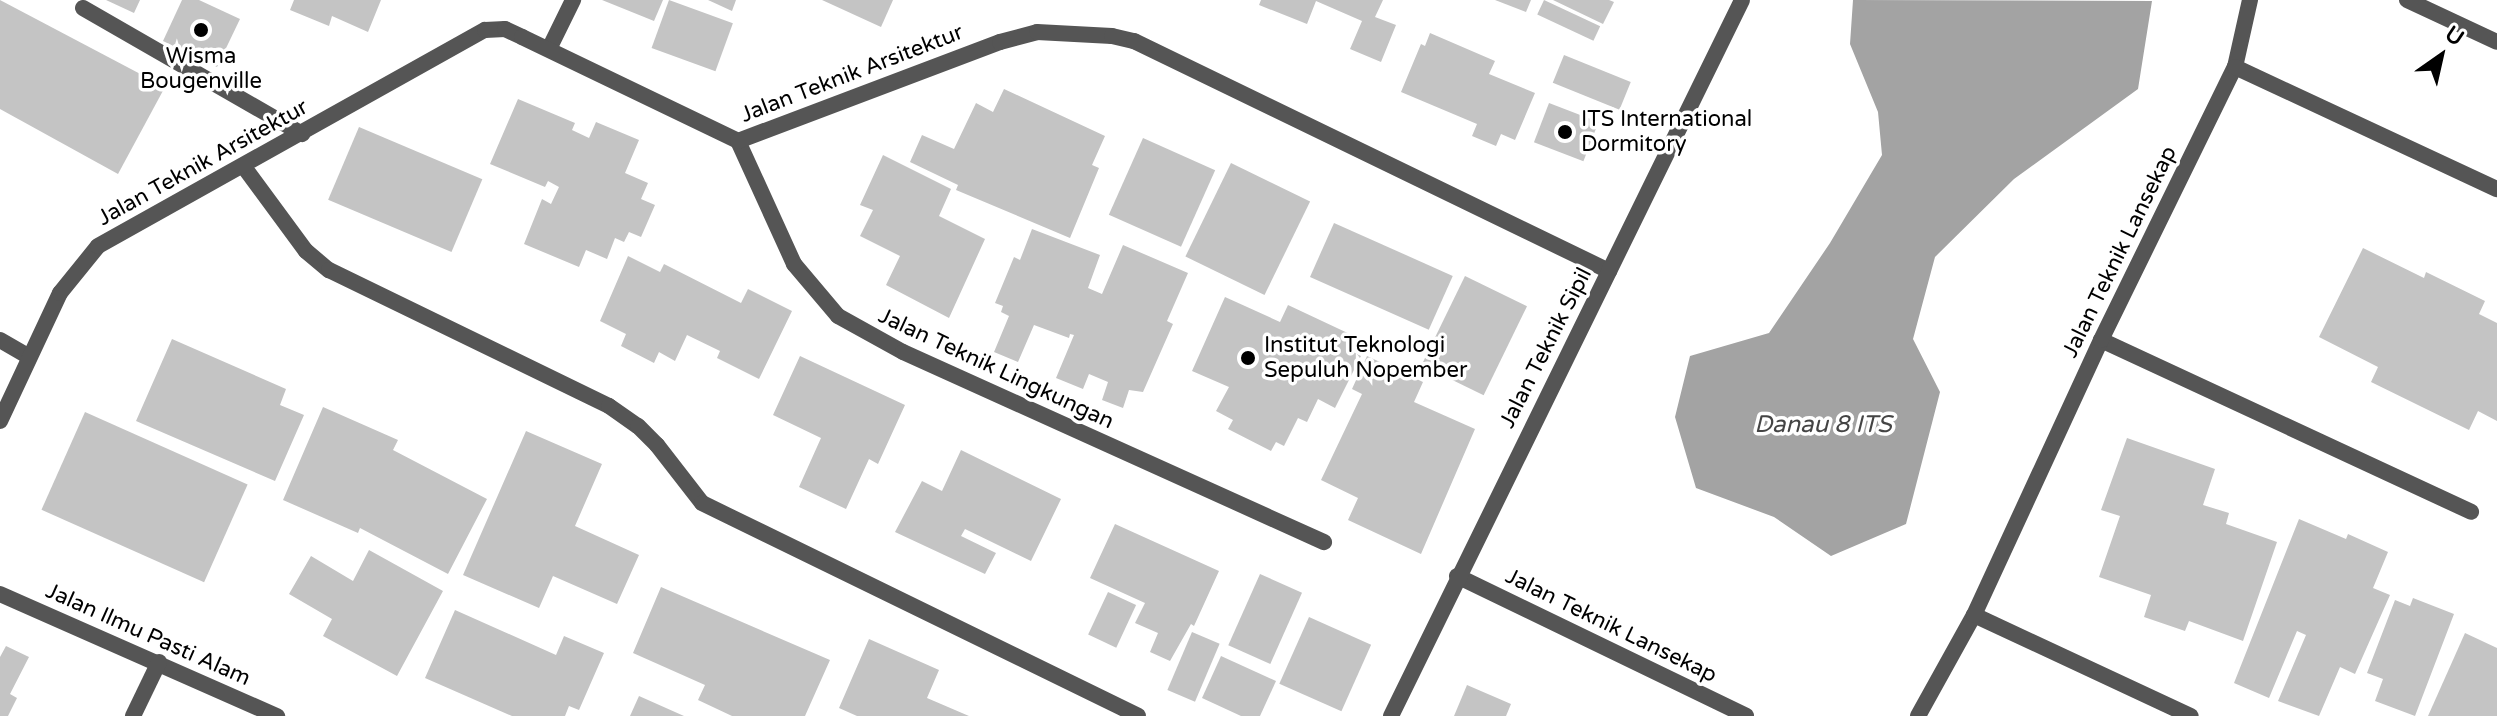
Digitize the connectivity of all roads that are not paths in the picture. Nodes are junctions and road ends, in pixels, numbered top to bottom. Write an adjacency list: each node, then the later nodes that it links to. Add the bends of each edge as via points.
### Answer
1 (573, 0): 7 (lane)
2 (1742, 0): 13 (lane, Jalan Teknik Sipil)
3 (2250, 0): 8 (lane, Jalan Teknik Lansekap)
4 (2407, 0): 6 (lane)
5 (83, 8): 9 (lane)
6 (2497, 42)
7 (549, 49): 9 (lane, Jalan Teknik Arsitektur, via 505,29 485,30); 10 (lane, Jalan Teknik Arsitektur)
8 (2235, 67): 12 (lane); 15 (lane, Jalan Teknik Lansekap)
9 (302, 134): 11 (lane, Jalan Teknik Arsitektur)
10 (738, 141): 13 (lane, Jalan Teknik Arsitektur, via 1000,42 1037,32 1112,36 1148,48); 19 (lane, Jalan Teknik Lingkungan, via 794,264 838,316 903,352)
11 (244, 167): 16 (lane, Jalan Teknik Arsitektur, via 98,246 60,293); 26 (lane, via 306,251 329,270 609,406 657,445 702,503)
12 (2497, 189)
13 (1609, 271): 20 (lane, Jalan Teknik Sipil)
14 (0, 340): 16 (lane)
15 (2101, 340): 18 (lane); 22 (lane, Jalan Teknik Lansekap)
16 (29, 357): 17 (lane, Jalan Teknik Arsitektur)
17 (0, 421)
18 (2471, 512)
19 (1324, 542)
20 (1457, 576): 27 (lane, Jalan Teknik Sipil); 28 (lane, Jalan Teknik Lansekap)
21 (0, 594): 23 (lane, Jalan Ilmu Pasti Alam)
22 (1974, 615): 29 (lane, Jalan Teknik Lansekap); 30 (lane)
23 (159, 662): 24 (lane); 25 (lane, Jalan Ilmu Pasti Alam)
24 (133, 716)
25 (277, 716)
26 (1138, 716)
27 (1391, 716)
28 (1746, 716)
29 (1918, 716)
30 (2191, 716)

